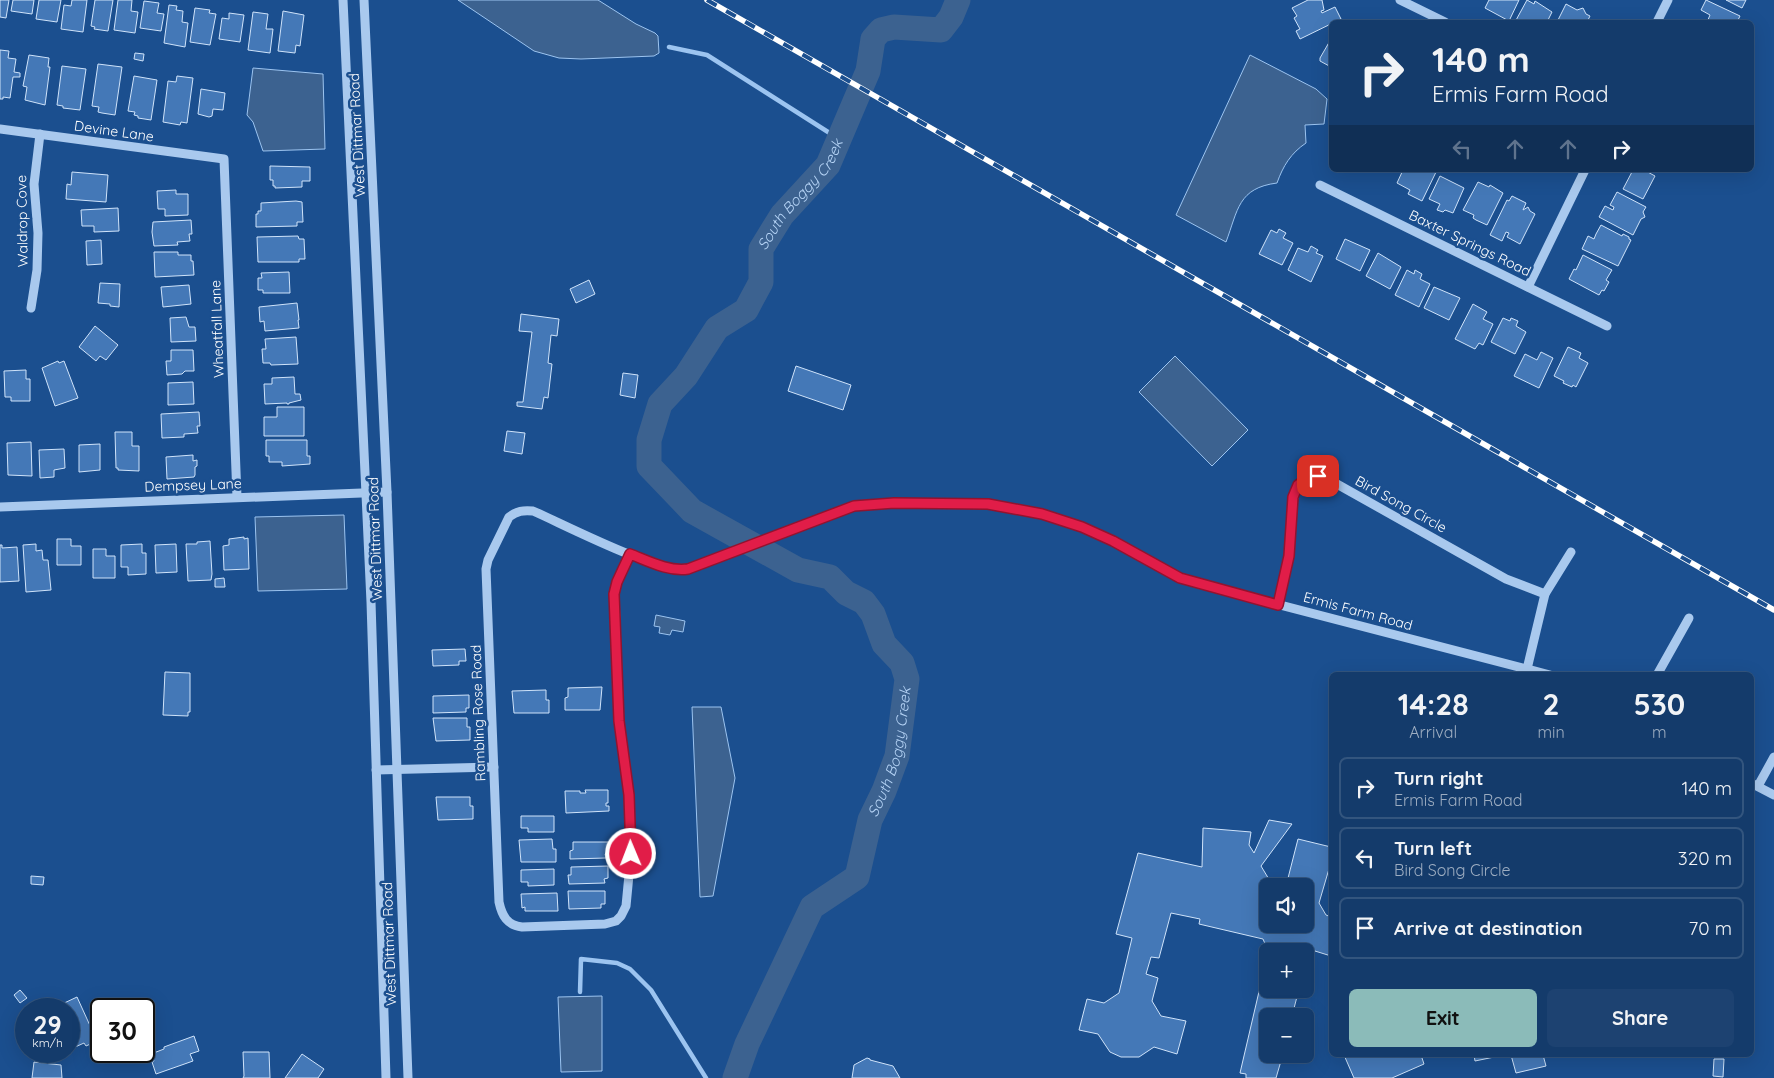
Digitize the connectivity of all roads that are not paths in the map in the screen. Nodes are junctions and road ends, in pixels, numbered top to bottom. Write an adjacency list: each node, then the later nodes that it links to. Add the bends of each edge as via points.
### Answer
1 (343, 0): 16 (street, West Dittmar Road)
2 (364, 0): 15 (street, West Dittmar Road)
3 (1400, 0): 5 (street)
4 (1668, 0): 6 (street)
5 (1442, 20)
6 (1658, 20)
7 (0, 129): 8 (street, Devine Lane)
8 (40, 134): 9 (street, Devine Lane); 13 (street, Waldrop Cove, via 34,184 37,270)
9 (224, 159): 17 (street, Wheatfall Lane)
10 (1584, 172): 12 (street)
11 (1320, 185): 12 (street, Baxter Springs Road)
12 (1528, 287): 14 (street, Baxter Springs Road)
13 (31, 308)
14 (1607, 326)
15 (388, 492): 16 (street, Dempsey Lane); 31 (street, West Dittmar Road)
16 (366, 493): 17 (street, Dempsey Lane); 30 (street, West Dittmar Road)
17 (237, 497): 18 (street, Dempsey Lane)
18 (0, 506)
19 (509, 517): 21 (street, Ermis Farm Road, via 515,512 533,511); 29 (street, Rambling Rose Road, via 486,569)
20 (1570, 552): 22 (street)
21 (630, 554): 23 (street, Ermis Farm Road, via 680,570 854,506 988,504 1042,514 1082,527 1180,578); 29 (street, Rambling Rose Road, via 614,594 619,721 631,826 626,906 616,922 522,927 507,921 499,902)
22 (1545, 594): 23 (street, Bird Song Circle, via 1506,579 1328,478 1318,476 1307,478 1298,485 1293,497 1289,556); 25 (street)
23 (1278, 605): 25 (street, Ermis Farm Road)
24 (1689, 618): 27 (street)
25 (1527, 669): 26 (street, Ermis Farm Road)
26 (1538, 672)
27 (1659, 672)
28 (1774, 757): 32 (street)
29 (494, 767): 31 (street)
30 (376, 770): 31 (street); 34 (street, West Dittmar Road)
31 (397, 770): 35 (street, West Dittmar Road)
32 (1755, 784): 33 (street)
33 (1774, 795)
34 (386, 1078)
35 (408, 1078)

